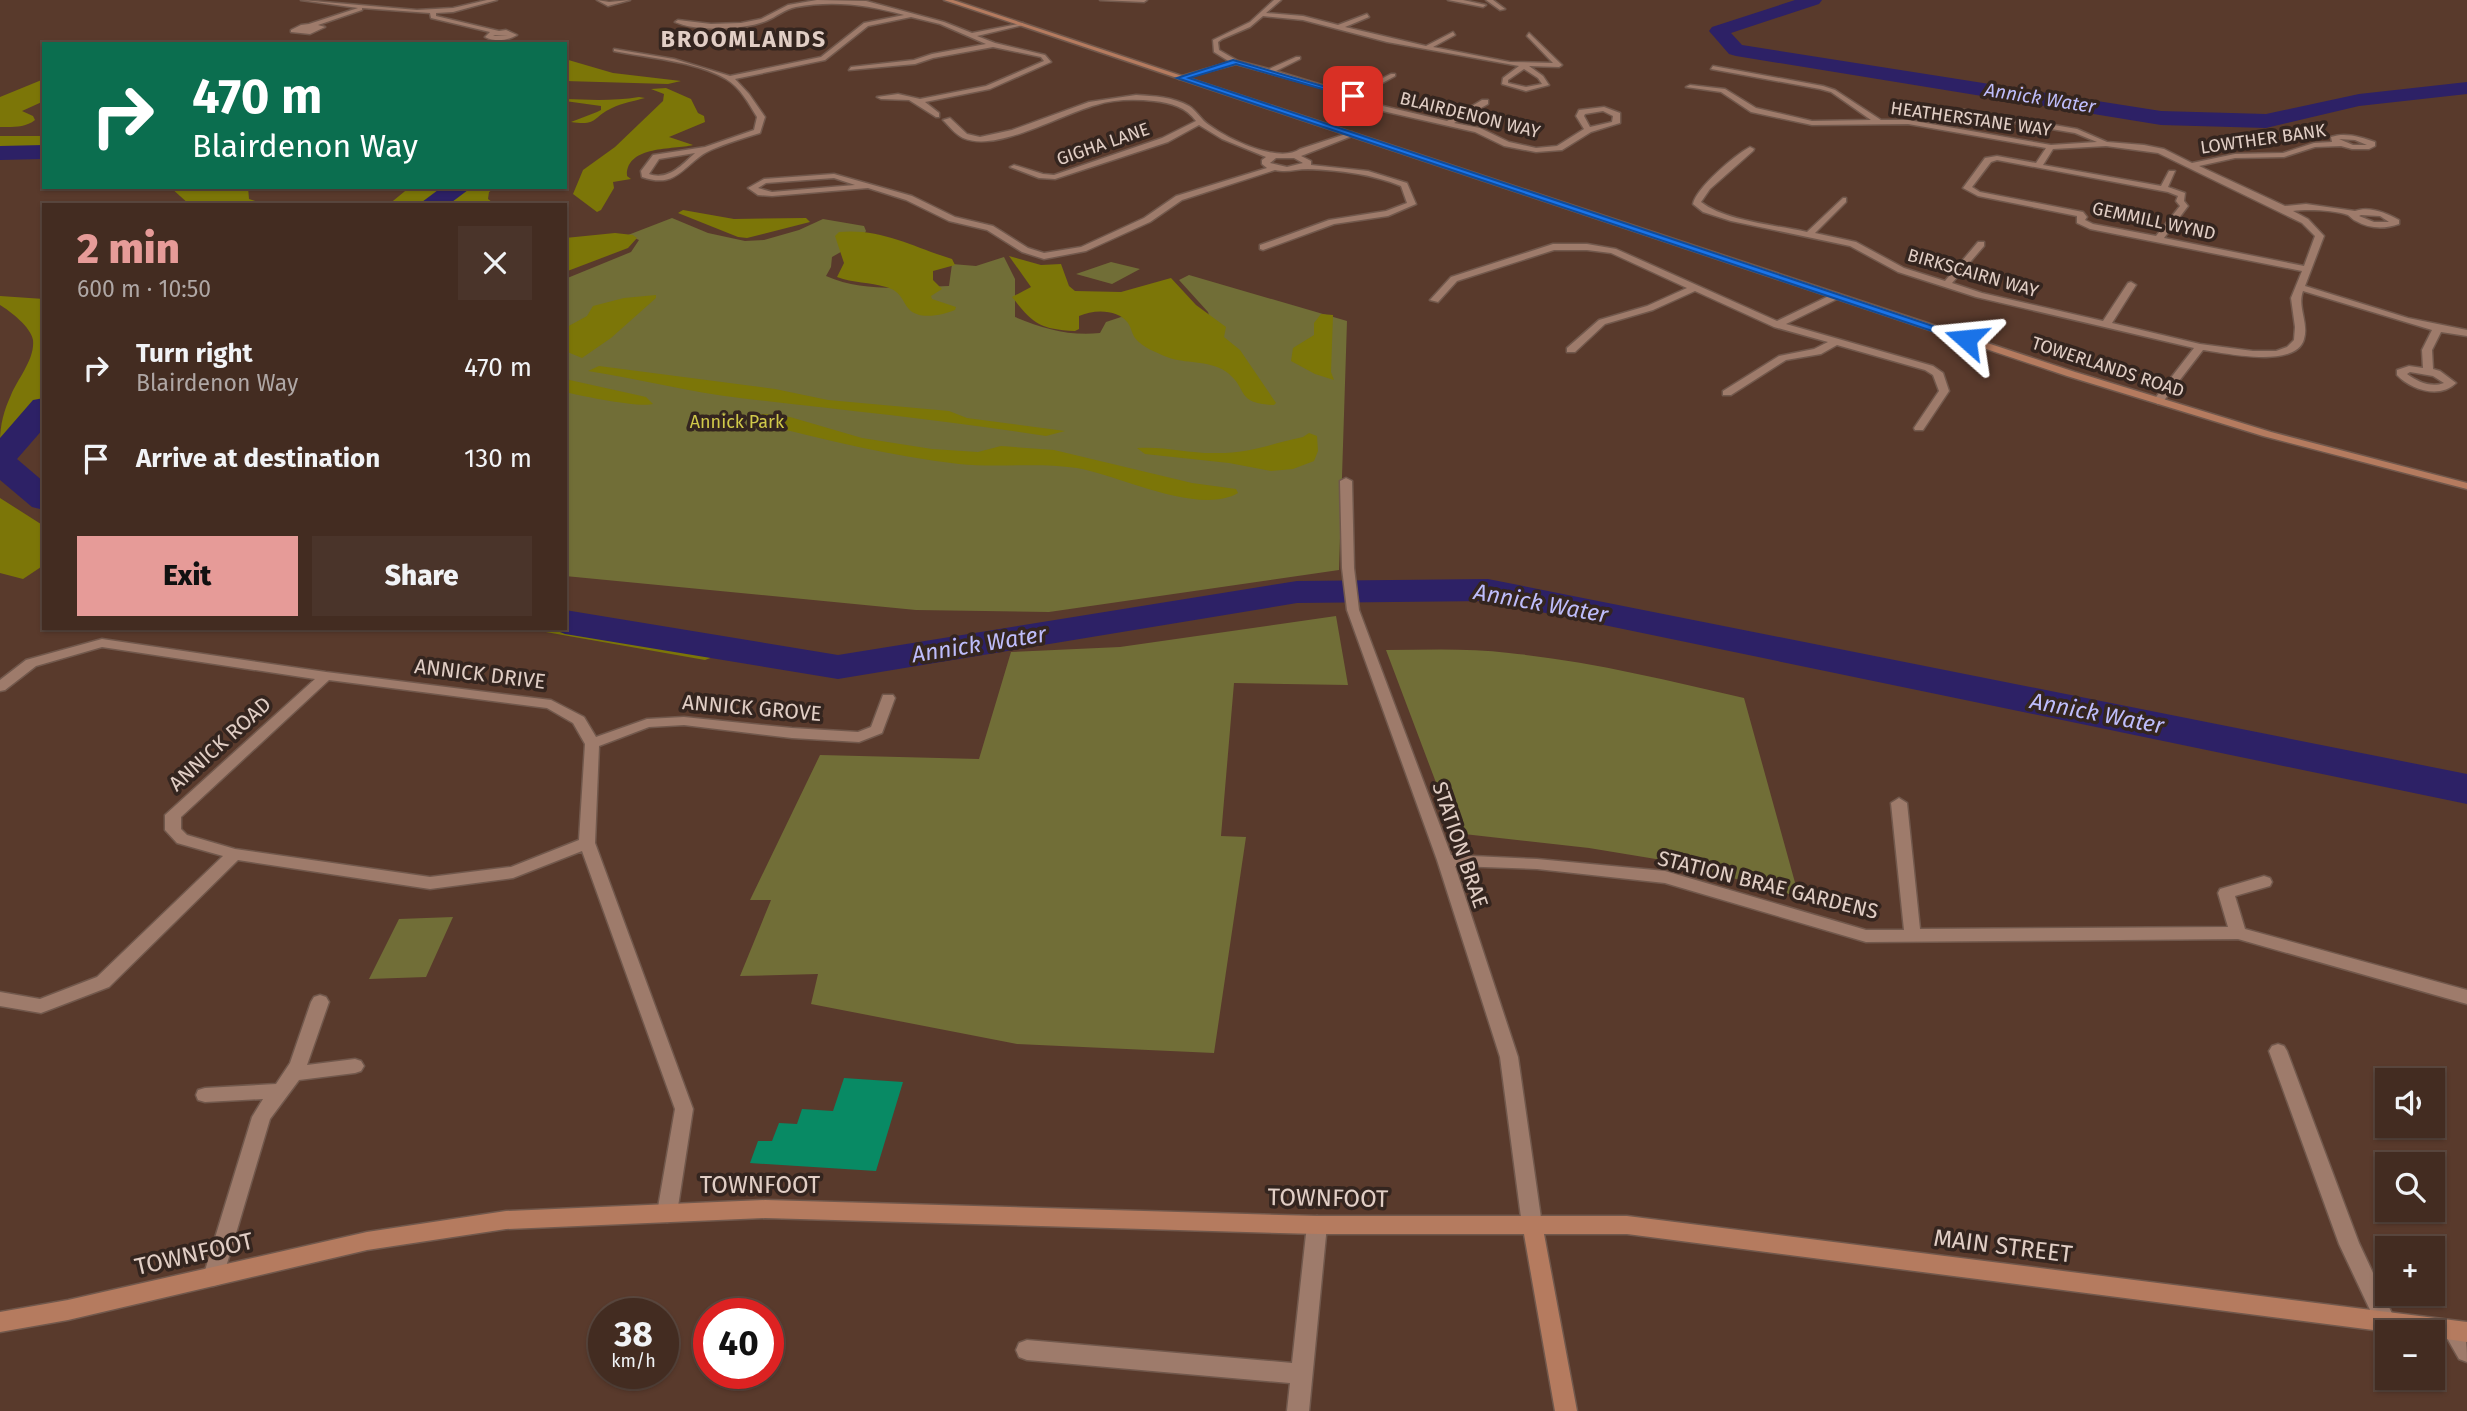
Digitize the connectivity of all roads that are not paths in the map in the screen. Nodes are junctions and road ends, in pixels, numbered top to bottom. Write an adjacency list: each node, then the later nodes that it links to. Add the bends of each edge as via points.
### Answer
1 (304, 0): 11 (street)
2 (600, 0): 3 (street, via 608,4)
3 (627, 0)
4 (947, 0): 18 (street, TOWERLANDS ROAD)
5 (1103, 0): 6 (street)
6 (1143, 0)
7 (1278, 0): 14 (street)
8 (1454, 0): 10 (street)
9 (490, 1): 13 (street)
10 (1486, 3): 12 (street)
11 (375, 6): 13 (street); 19 (street)
12 (1502, 9)
13 (433, 12): 21 (street, via 433,18)
14 (1260, 14): 20 (street); 29 (street, via 1252,23 1215,41 1216,51)
15 (912, 15): 17 (street, via 866,4 822,1 790,6 741,25); 23 (street); 35 (street, via 866,24 824,59)
16 (1367, 16): 20 (street)
17 (678, 22)
18 (1021, 24): 23 (street); 36 (street, TOWERLANDS ROAD)
19 (312, 25)
20 (1338, 27): 26 (street)
21 (497, 32)
22 (1453, 34): 26 (street)
23 (973, 35): 25 (street)
24 (1530, 35): 30 (street, via 1559,65)
25 (993, 45): 32 (street, via 915,62); 40 (street, via 1043,56 1048,62 988,88)
26 (1426, 48): 30 (street)
27 (616, 50): 35 (street)
28 (1298, 58): 33 (street)
29 (1236, 62): 33 (street, BLAIRDENON WAY); 36 (street)
30 (1524, 66): 30 (street, via 1541,76 1546,85 1526,89 1505,84)
31 (1713, 68): 46 (street, via 1821,87)
32 (851, 69)
33 (1269, 72): 38 (street, BLAIRDENON WAY)
34 (1393, 75): 38 (street)
35 (729, 78): 53 (street, via 761,117 757,131)
36 (1181, 78): 49 (street, TOWERLANDS ROAD)
37 (1690, 87): 46 (street, HEATHERSTANE WAY, via 1723,90 1768,115 1812,123)
38 (1353, 96): 47 (street, BLAIRDENON WAY, via 1368,105)
39 (881, 97): 40 (street, via 911,96)
40 (921, 101): 43 (street)
41 (1485, 102): 47 (street)
42 (1965, 111): 50 (street, via 2077,131)
43 (936, 115)
44 (947, 120): 45 (street, via 964,136 995,138 1114,98 1168,101 1186,107)
45 (1200, 122): 56 (street); 59 (street, GIGHA LANE, via 1055,177)
46 (1879, 122): 52 (street, HEATHERSTANE WAY, via 1908,122)
47 (1448, 123): 48 (street, BLAIRDENON WAY, via 1536,150 1559,148)
48 (1588, 130): 48 (street, BLAIRDENON WAY, via 1582,112 1604,109 1617,115 1616,123)
49 (1349, 134): 55 (street); 77 (street, TOWERLANDS ROAD)
50 (2106, 144): 52 (street, HEATHERSTANE WAY); 57 (street, HEATHERSTANE WAY, via 2144,147)
51 (2339, 144): 57 (street, LOWTHER BANK)
52 (2051, 147): 58 (street)
53 (706, 149): 53 (street, via 693,156 687,168 672,175 645,175 656,157)
54 (1750, 149): 68 (street, BIRKSCAIRN WAY, via 1696,202 1734,219)
55 (1296, 156): 56 (street); 60 (street, via 1307,160)
56 (1272, 157): 61 (street, via 1266,163)
57 (2192, 165): 66 (street, HEATHERSTANE WAY)
58 (2038, 166): 64 (street, GEMMILL WYND); 69 (street, GEMMILL WYND, via 1989,160 1967,188 2080,214 2080,221 2090,226)
59 (1014, 167)
60 (1304, 167): 61 (street); 71 (street, via 1395,180 1405,185 1412,204 1388,213 1332,222)
61 (1274, 168): 63 (street, via 1178,198 1147,220 1083,249 1044,256 990,228)
62 (2172, 173): 64 (street)
63 (868, 186): 63 (street, via 825,175 764,181 752,188 772,194)
64 (2163, 189): 69 (street, GEMMILL WYND, via 2182,195 2184,206 2165,224)
65 (1843, 200): 68 (street)
66 (2284, 209): 67 (street, HEATHERSTANE WAY, via 2306,207); 72 (street, HEATHERSTANE WAY, via 2320,236)
67 (2355, 214)
68 (1809, 235): 73 (street, BIRKSCAIRN WAY, via 1853,244 1901,270)
69 (2159, 239): 72 (street, GEMMILL WYND)
70 (1981, 244): 73 (street)
71 (1263, 247)
72 (2306, 269): 75 (street, HEATHERSTANE WAY)
73 (1946, 285): 80 (street, BIRKSCAIRN WAY)
74 (2131, 285): 80 (street)
75 (2302, 288): 81 (street); 84 (street, HEATHERSTANE WAY, via 2296,298 2299,341 2291,349 2253,354)
76 (1692, 289): 78 (street, via 1613,251 1553,247 1454,279); 79 (street); 85 (street, via 1602,322)
77 (1836, 296): 79 (street); 88 (street, TOWERLANDS ROAD)
78 (1435, 300)
79 (1777, 325): 83 (street)
80 (2106, 325): 84 (street, BIRKSCAIRN WAY)
81 (2437, 329): 82 (street); 86 (street, via 2427,350)
82 (2467, 332)
83 (1836, 342): 87 (street, via 1817,352 1783,358); 89 (street, via 1938,373 1944,391)
84 (2200, 347): 88 (street)
85 (1571, 350)
86 (2428, 370)
87 (1727, 393)
88 (2158, 401): 91 (street, TOWERLANDS ROAD)
89 (1919, 428)
90 (1346, 481): 99 (street, STATION BRAE, via 1353,610)
91 (2467, 486)
92 (326, 676): 93 (street, ANNICK DRIVE, via 102,643 31,663); 95 (street, ANNICK DRIVE, via 551,704 579,720); 98 (street, ANNICK ROAD, via 173,815 173,830 182,839)
93 (0, 687)
94 (888, 698): 95 (street, ANNICK GROVE, via 877,730 859,737 684,722 647,723)
95 (592, 744): 97 (street)
96 (1899, 803): 102 (street, STATION BRAE GARDENS)
97 (587, 844): 98 (street, ANNICK ROAD, via 513,872 430,883); 111 (street, via 684,1109)
98 (235, 853): 104 (street, via 103,982 41,1006)
99 (1445, 860): 102 (street, STATION BRAE GARDENS, via 1665,877 1866,936); 113 (street, STATION BRAE, via 1509,1057)
100 (2264, 882): 101 (street, via 2226,893)
101 (2238, 933): 102 (street, STATION BRAE GARDENS); 103 (street, STATION BRAE GARDENS)
102 (1913, 937)
103 (2467, 997)
104 (0, 999)
105 (320, 1002): 108 (street)
106 (2278, 1051): 115 (street, via 2349,1244)
107 (355, 1066): 108 (street)
108 (293, 1074): 109 (street)
109 (280, 1091): 110 (street); 114 (street, via 261,1117)
110 (205, 1095)
111 (667, 1213): 112 (street, TOWNFOOT, via 765,1209); 114 (street, TOWNFOOT, via 506,1220 367,1241)
112 (1317, 1225): 113 (street, TOWNFOOT); 121 (street)
113 (1532, 1225): 116 (street, MAIN STREET, via 1627,1225); 123 (street)
114 (213, 1277): 117 (street, TOWNFOOT)
115 (2385, 1320)
116 (2375, 1321)
117 (0, 1322)
118 (2460, 1332): 120 (street)
119 (1027, 1350): 121 (street)
120 (2467, 1352)
121 (1302, 1374): 122 (street)
122 (1298, 1411)
123 (1566, 1411)

